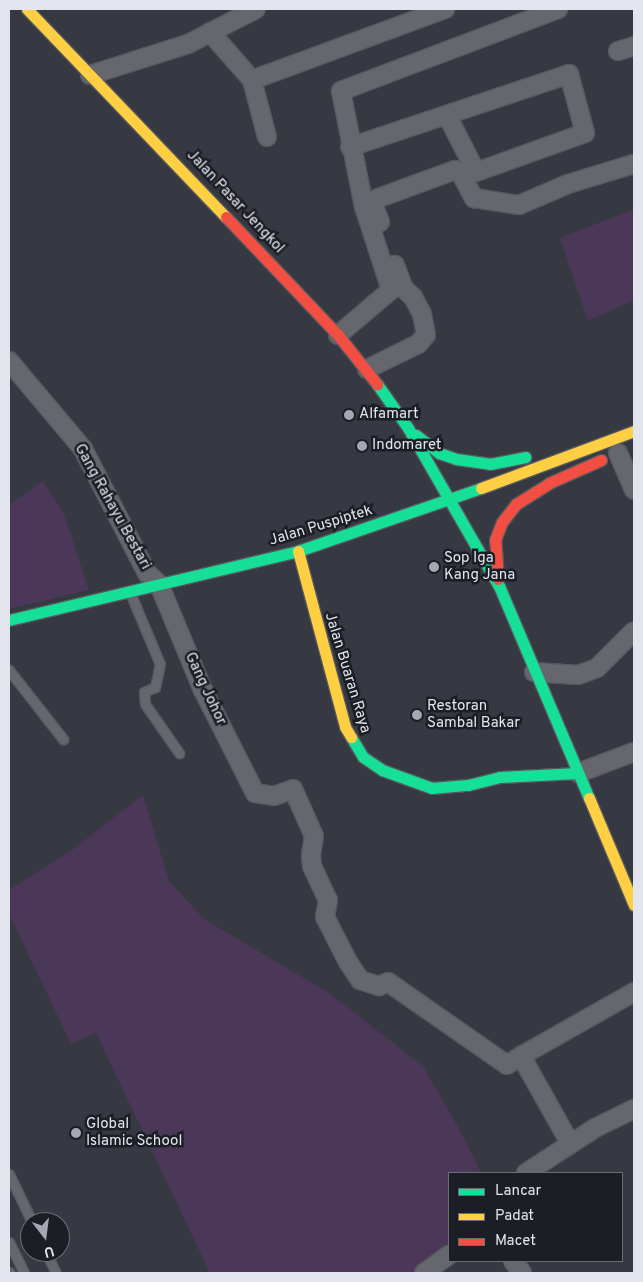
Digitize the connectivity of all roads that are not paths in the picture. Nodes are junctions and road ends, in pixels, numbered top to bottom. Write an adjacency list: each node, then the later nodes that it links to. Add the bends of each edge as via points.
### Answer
1 (27, 9): 6 (main road, Jalan Pasar Jengkol)
2 (256, 9): 5 (street)
3 (445, 9): 7 (street)
4 (558, 9): 10 (street, via 342,91)
5 (210, 32): 6 (street, via 188,44); 7 (street)
6 (90, 75): 12 (main road, Jalan Pasar Jengkol)
7 (252, 80): 9 (street)
8 (447, 115): 8 (street, via 569,74 585,133 476,172); 10 (street)
9 (267, 137)
10 (350, 147): 12 (street, via 364,207 391,290)
11 (634, 164): 14 (street, via 568,184 519,205 474,198 456,170 376,199 374,206 404,289 413,297 422,314 426,335 418,344)
12 (338, 334): 14 (main road, Jalan Pasar Jengkol)
13 (9, 361): 21 (street, Gang Rahayu Bestari, via 83,449 147,573)
14 (367, 370): 15 (main road, Jalan Pasar Jengkol)
15 (408, 428): 17 (main road, via 439,453 490,464); 19 (main road)
16 (634, 431): 17 (main road, Jalan Puspiptek)
17 (617, 447): 18 (street); 19 (main road, Jalan Puspiptek); 22 (main road, via 548,483 516,504 502,522 496,540)
18 (634, 490)
19 (450, 500): 20 (main road, Jalan Puspiptek); 22 (main road)
20 (298, 551): 21 (main road, Jalan Puspiptek); 32 (main road, Jalan Buaran Raya, via 345,727 362,757 382,770 432,788)
21 (159, 584): 23 (main road, Jalan Puspiptek); 36 (street, Gang Johor, via 203,690 255,793 274,796 293,789 314,836 312,866 328,900 325,917 360,980 379,986 388,982 507,1065)
22 (498, 586): 27 (main road)
23 (129, 590): 24 (main road, Jalan Puspiptek); 31 (lane, via 160,664 155,686 144,692 145,704)
24 (9, 620)
25 (634, 631): 27 (street, via 597,668 578,675)
26 (9, 670): 28 (lane)
27 (534, 672): 29 (main road)
28 (64, 739)
29 (566, 745): 32 (main road, via 564,757); 33 (main road)
30 (634, 752): 33 (street)
31 (179, 753)
32 (548, 773): 33 (main road, Jalan Buaran Raya)
33 (578, 773): 34 (main road)
34 (634, 905)
35 (634, 992): 36 (street)
36 (521, 1056): 38 (street)
37 (634, 1109): 38 (street)
38 (570, 1143): 39 (street)
39 (527, 1172)
40 (9, 1174): 41 (lane)
41 (27, 1212)
42 (9, 1242): 45 (lane)
43 (448, 1256): 46 (street)
44 (514, 1262): 47 (street)
45 (24, 1273)
46 (424, 1273)
47 (522, 1273)

